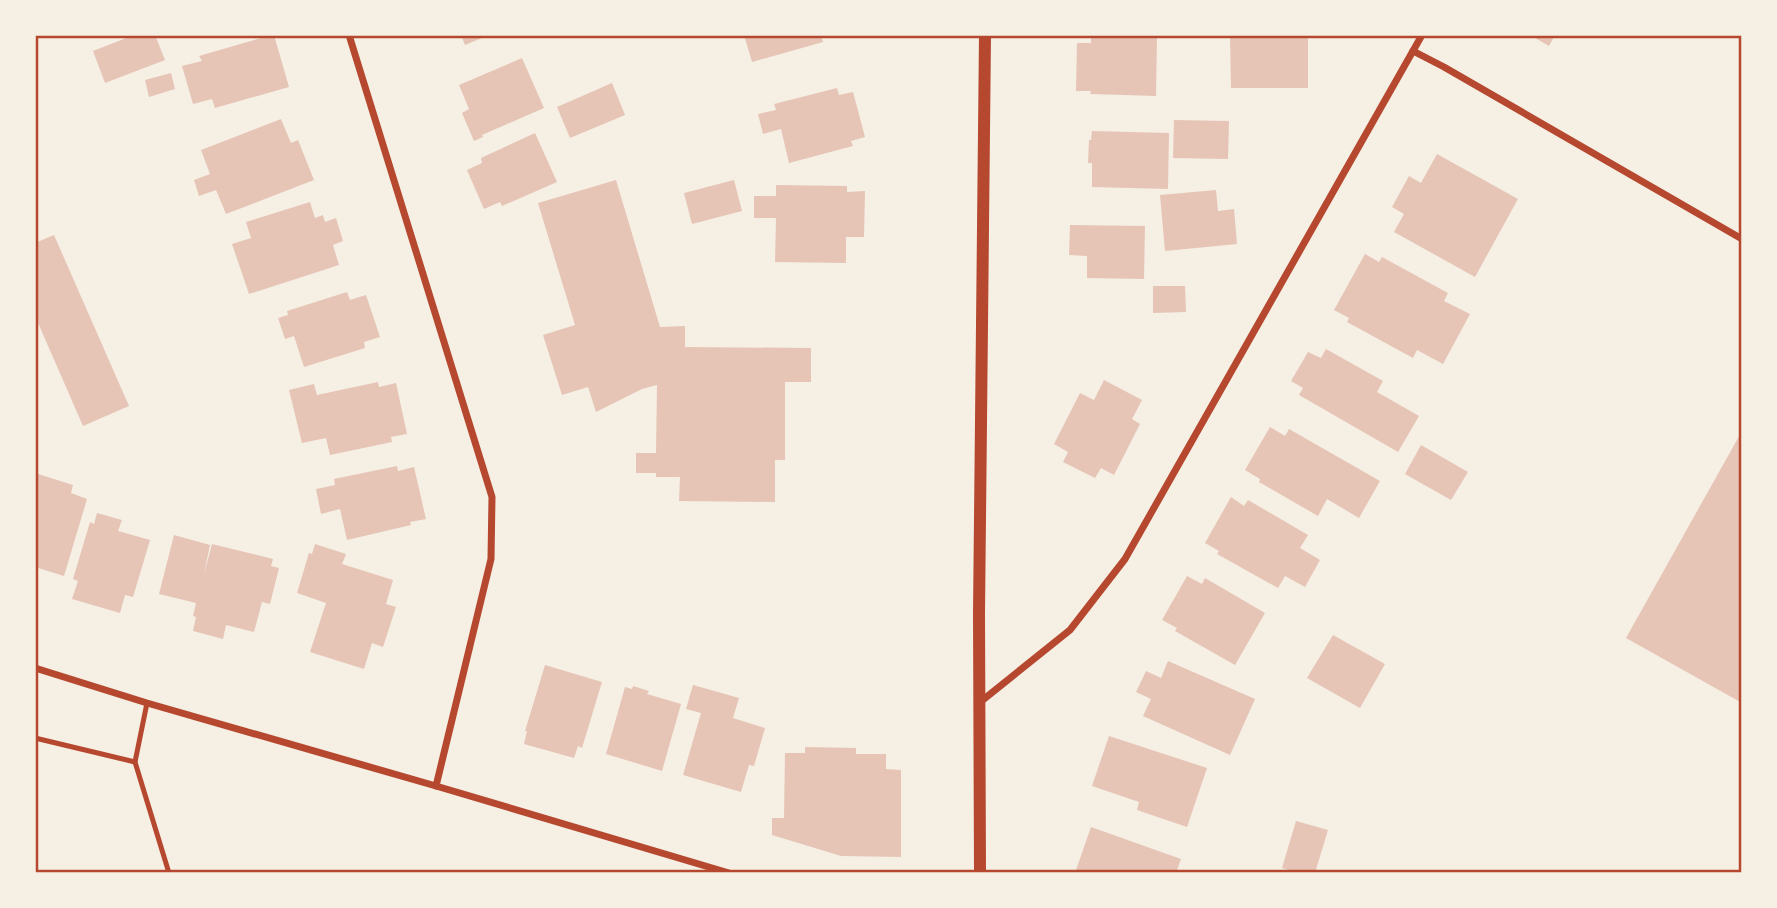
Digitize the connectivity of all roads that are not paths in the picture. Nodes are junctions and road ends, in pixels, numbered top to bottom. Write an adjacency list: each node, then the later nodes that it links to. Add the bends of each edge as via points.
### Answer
1 (349, 35): 11 (street, via 492,497 491,559)
2 (985, 35): 8 (street)
3 (1422, 35): 4 (street)
4 (1413, 51): 5 (street); 8 (street, via 1125,559 1070,630)
5 (1742, 239)
6 (35, 668): 7 (street)
7 (147, 703): 10 (lane); 11 (street)
8 (978, 704): 14 (street)
9 (35, 738): 10 (lane)
10 (135, 762): 12 (lane)
11 (436, 786): 13 (street)
12 (169, 873)
13 (729, 873)
14 (980, 873)

